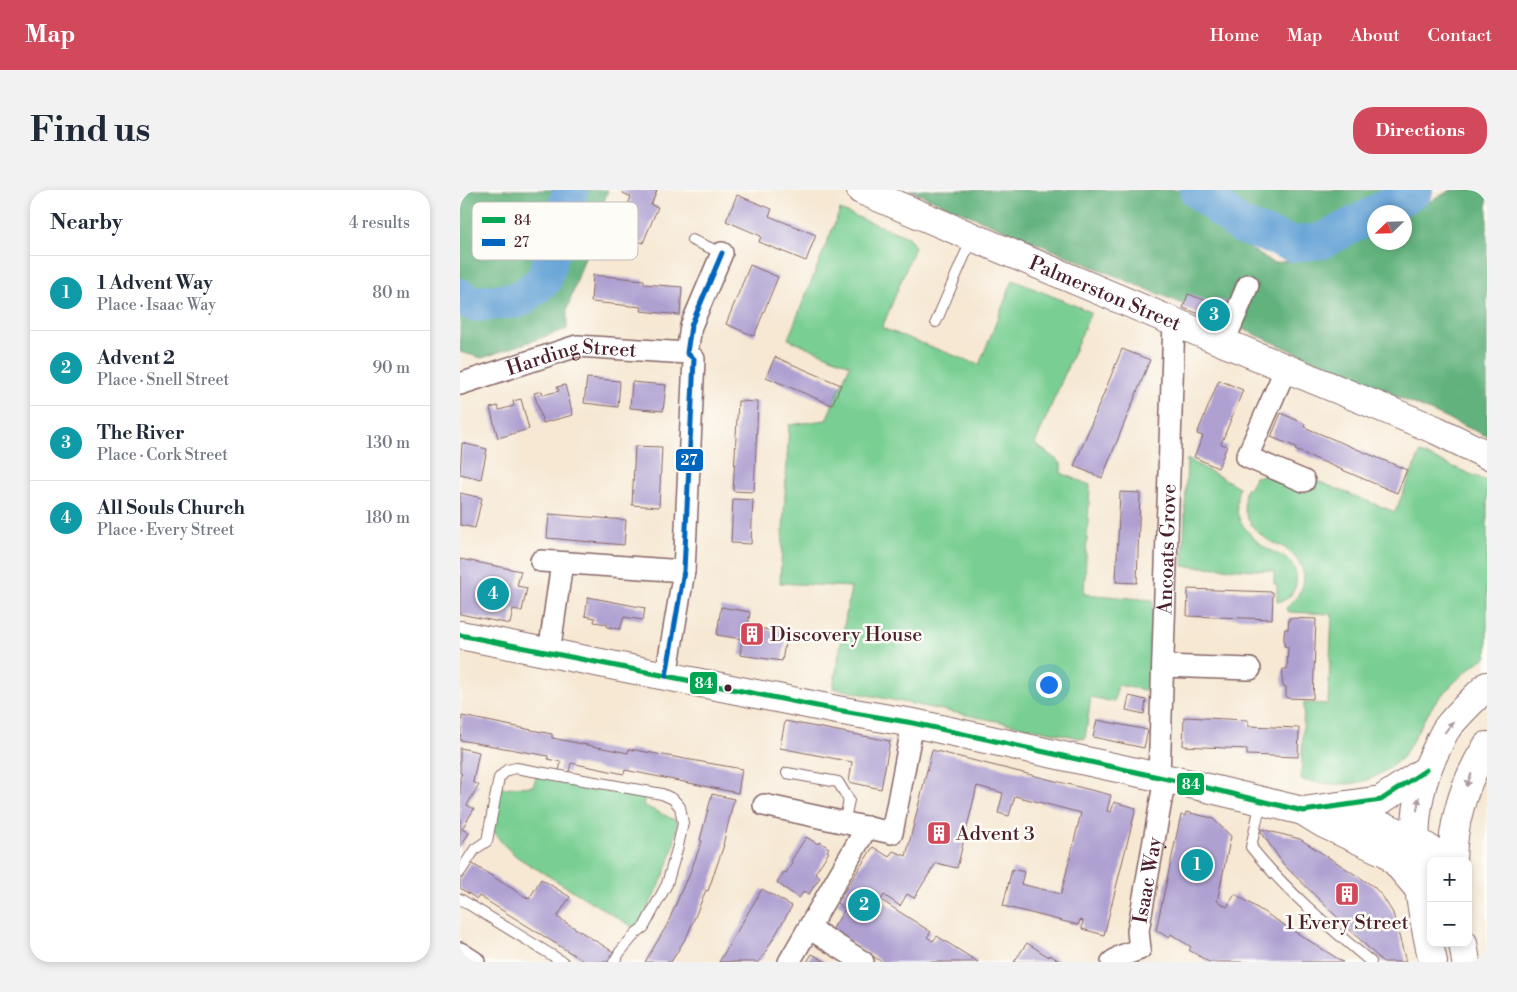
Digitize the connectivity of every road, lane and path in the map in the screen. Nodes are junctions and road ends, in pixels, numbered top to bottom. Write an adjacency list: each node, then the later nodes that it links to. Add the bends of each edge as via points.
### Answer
1 (861, 190): 2 (main road, Palmerston Street)
2 (972, 237): 6 (lane); 7 (main road, Palmerston Street)
3 (692, 240): 4 (lane)
4 (722, 253): 9 (street, via 691,326)
5 (1248, 285): 8 (street)
6 (936, 322)
7 (1174, 322): 8 (main road, Palmerston Street); 19 (street, Ancoats Grove)
8 (1224, 342): 10 (main road, Palmerston Street)
9 (687, 353): 11 (street, Harding Street, via 577,346); 16 (street, via 694,359)
10 (1286, 368): 12 (main road, Palmerston Street, via 1436,430); 13 (street, via 1247,457)
11 (460, 384)
12 (1487, 455)
13 (1304, 480)
14 (541, 562): 15 (street)
15 (562, 563): 16 (street); 18 (street)
16 (684, 571): 21 (street)
17 (460, 635): 18 (main road)
18 (549, 652): 21 (main road)
19 (1163, 666): 20 (street); 27 (street, Ancoats Grove)
20 (1250, 670)
21 (666, 676): 23 (main road)
22 (1487, 686): 25 (main road, one-way to 22, via 1447,729)
23 (913, 723): 27 (main road); 33 (street, via 892,833)
24 (1487, 746): 31 (main road, one-way to 31, via 1473,769)
25 (1426, 770): 30 (main road, via 1381,800); 34 (main road, one-way to 25, via 1418,801)
26 (787, 773): 32 (lane, via 838,782 848,800)
27 (1162, 778): 28 (main road); 44 (street, Isaac Way, via 1138,931)
28 (1262, 800): 30 (main road); 51 (lane, via 1251,847 1315,915)
29 (764, 806): 32 (street)
30 (1315, 810): 34 (main road, via 1378,824); 35 (main road, via 1324,824)
31 (1456, 816): 34 (main road); 37 (main road)
32 (844, 823): 33 (street)
33 (867, 827): 41 (street)
34 (1414, 839): 35 (main road); 36 (main road); 39 (main road)
35 (1389, 854): 39 (main road)
36 (1441, 857)
37 (1452, 857)
38 (460, 872): 47 (lane, via 475,849 487,841 499,778 507,770 516,768 662,794 673,799 680,807 683,823 666,884 644,927)
39 (1418, 888): 52 (main road)
40 (460, 899): 46 (lane)
41 (809, 928): 48 (street); 49 (street)
42 (1464, 947): 53 (main road)
43 (460, 953): 45 (street)
44 (1145, 956): 50 (street, Isaac Way, via 1121,956)
45 (474, 962)
46 (563, 962)
47 (614, 962)
48 (789, 962)
49 (863, 962)
50 (1112, 962)
51 (1371, 962)
52 (1433, 962)
53 (1466, 962)

